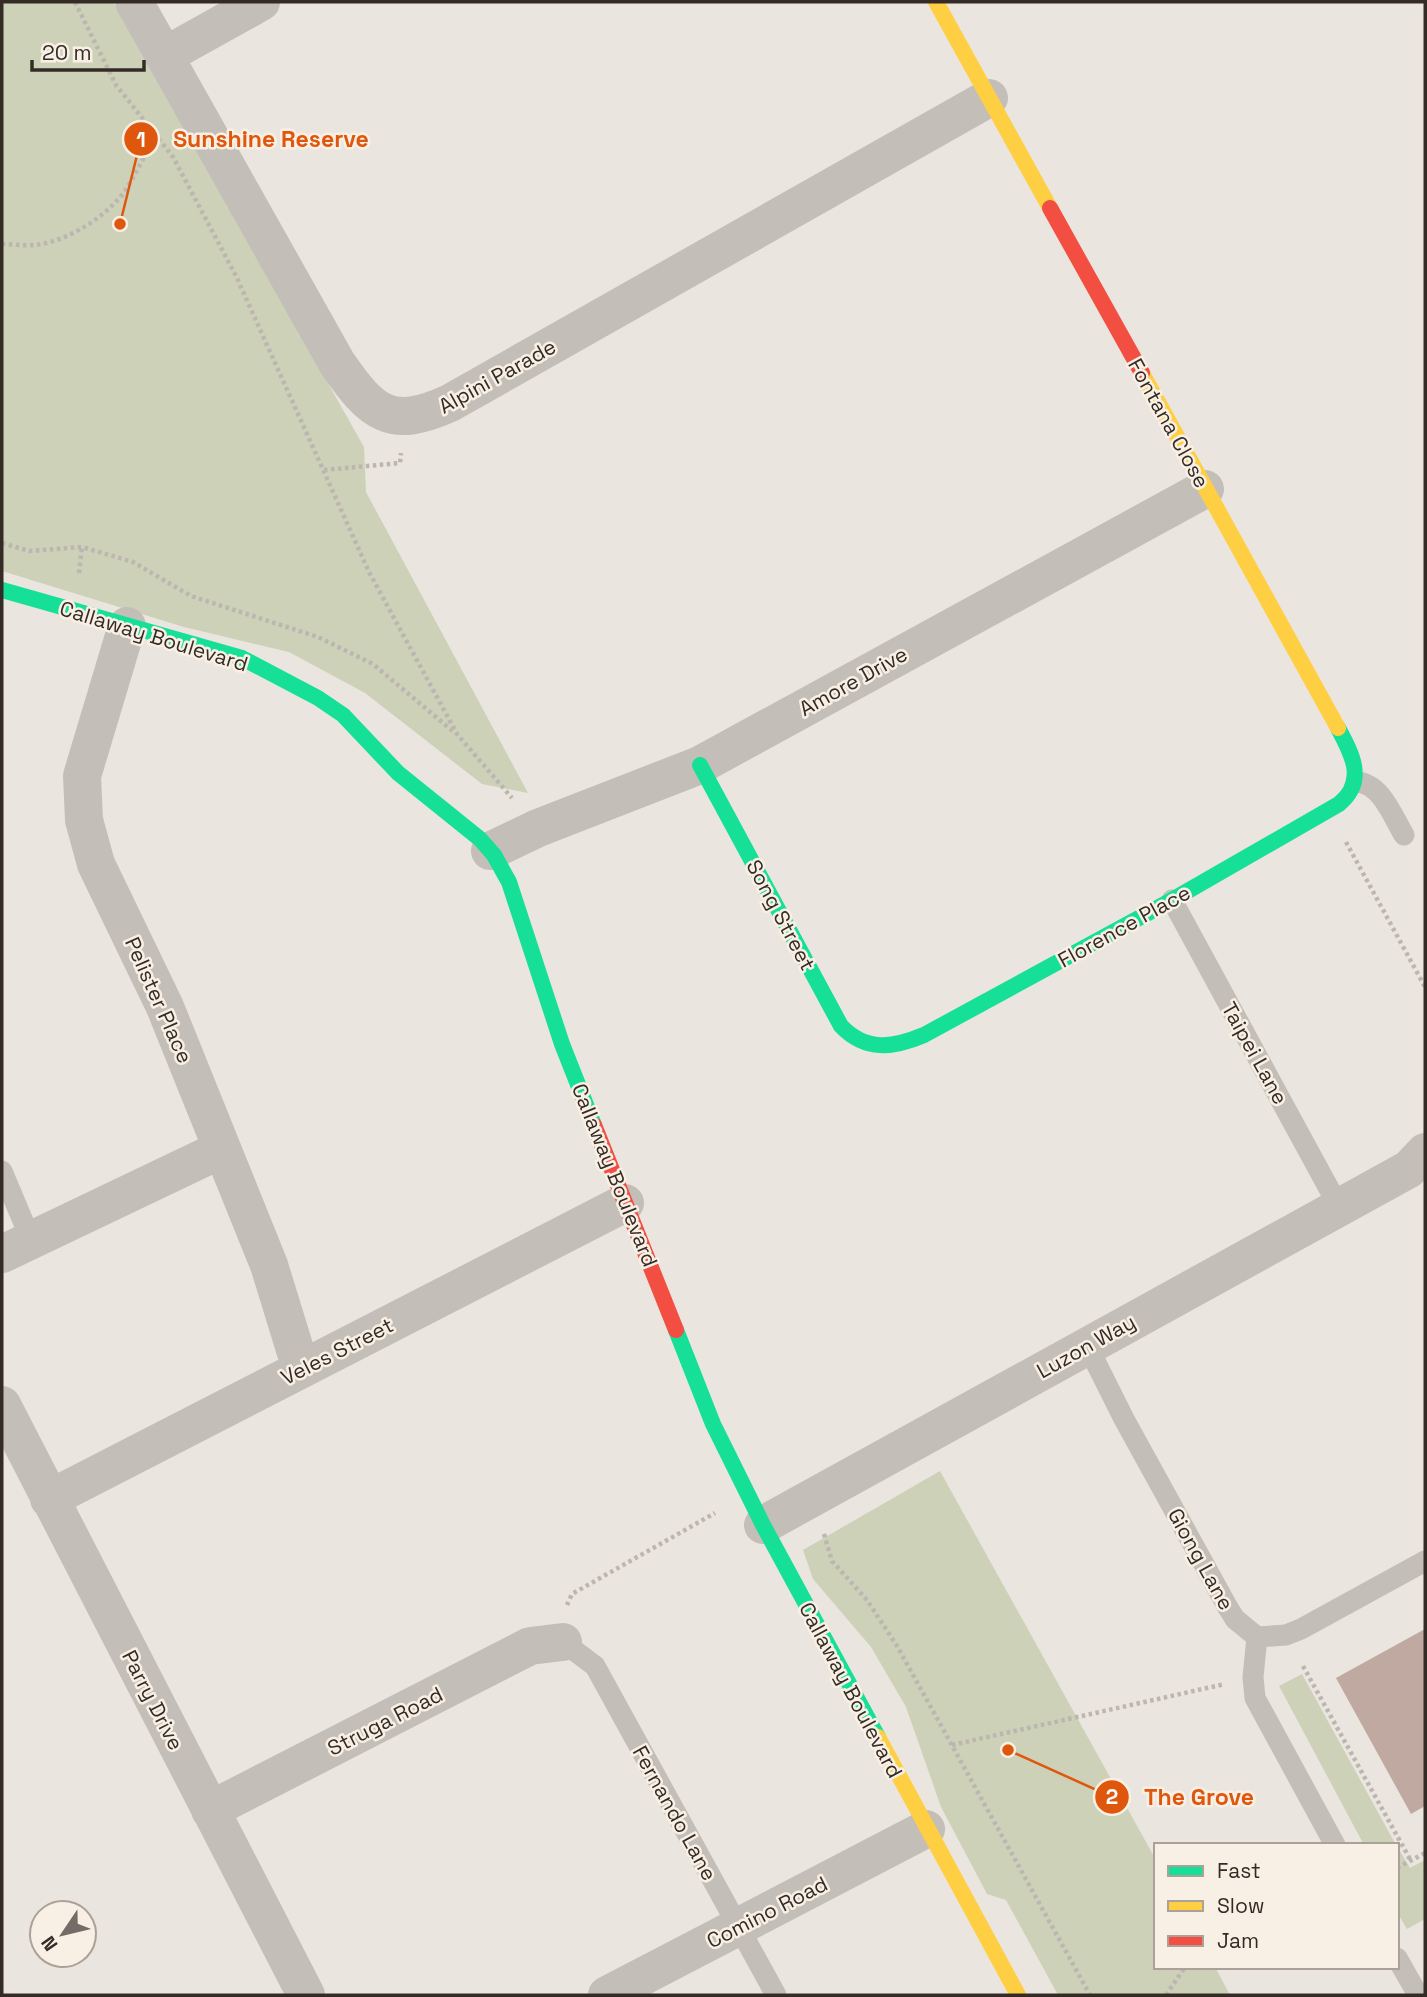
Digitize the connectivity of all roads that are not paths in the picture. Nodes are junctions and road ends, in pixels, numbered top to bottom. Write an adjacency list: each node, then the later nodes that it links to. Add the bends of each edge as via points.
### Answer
1 (134, 2): 4 (street, Alpini Parade)
2 (261, 2): 4 (street)
3 (936, 2): 5 (street, Fontana Close)
4 (164, 56): 5 (street, Alpini Parade, via 337,363 354,388 394,417 421,416 450,403)
5 (989, 98): 6 (street, Fontana Close)
6 (1205, 489): 9 (street, Amore Drive); 10 (street, Fontana Close, via 1350,750)
7 (2, 590): 8 (street, Callaway Boulevard)
8 (127, 626): 12 (street, Callaway Boulevard, via 242,658 318,698 343,715 398,773); 15 (street, Pelister Place, via 82,776 84,820 96,863 165,1007)
9 (700, 765): 12 (street, Amore Drive); 14 (street, Song Street, via 841,1026 849,1037)
10 (1356, 782): 11 (lane, via 1377,790); 13 (street, Florence Place, via 1351,794 1328,811)
11 (1404, 835)
12 (491, 851): 18 (street, Callaway Boulevard, via 505,873 562,1044)
13 (1172, 900): 14 (street, Florence Place, via 907,1044); 19 (lane, Taipei Lane)
14 (879, 1047)
15 (220, 1150): 20 (street); 22 (street, Pelister Place, via 269,1265)
16 (1420, 1163): 19 (street, Luzon Way)
17 (2, 1171): 20 (lane)
18 (625, 1202): 22 (street, Veles Street); 25 (street, Callaway Boulevard, via 713,1424)
19 (1339, 1207): 21 (street, Luzon Way)
20 (16, 1247)
21 (1087, 1345): 25 (street, Luzon Way, via 809,1501); 27 (lane, Giong Lane, via 1227,1606)
22 (301, 1369): 24 (street, Veles Street)
23 (2, 1405): 24 (street, Parry Drive)
24 (49, 1499): 29 (street, Parry Drive)
25 (756, 1510): 30 (street, Callaway Boulevard)
26 (1425, 1561): 27 (lane, via 1301,1629)
27 (1257, 1637): 31 (lane, via 1253,1683 1261,1710)
28 (557, 1642): 29 (street, Struga Road, via 530,1646); 32 (lane, Fernando Lane, via 595,1666)
29 (210, 1810): 34 (street, Parry Drive)
30 (926, 1829): 32 (street, Comino Road); 37 (street, Callaway Boulevard)
31 (1334, 1843)
32 (738, 1927): 35 (street, Comino Road); 36 (lane, Fernando Lane)
33 (1399, 1962): 38 (lane)
34 (306, 1995)
35 (607, 1995)
36 (776, 1995)
37 (1018, 1995)
38 (1418, 1995)

